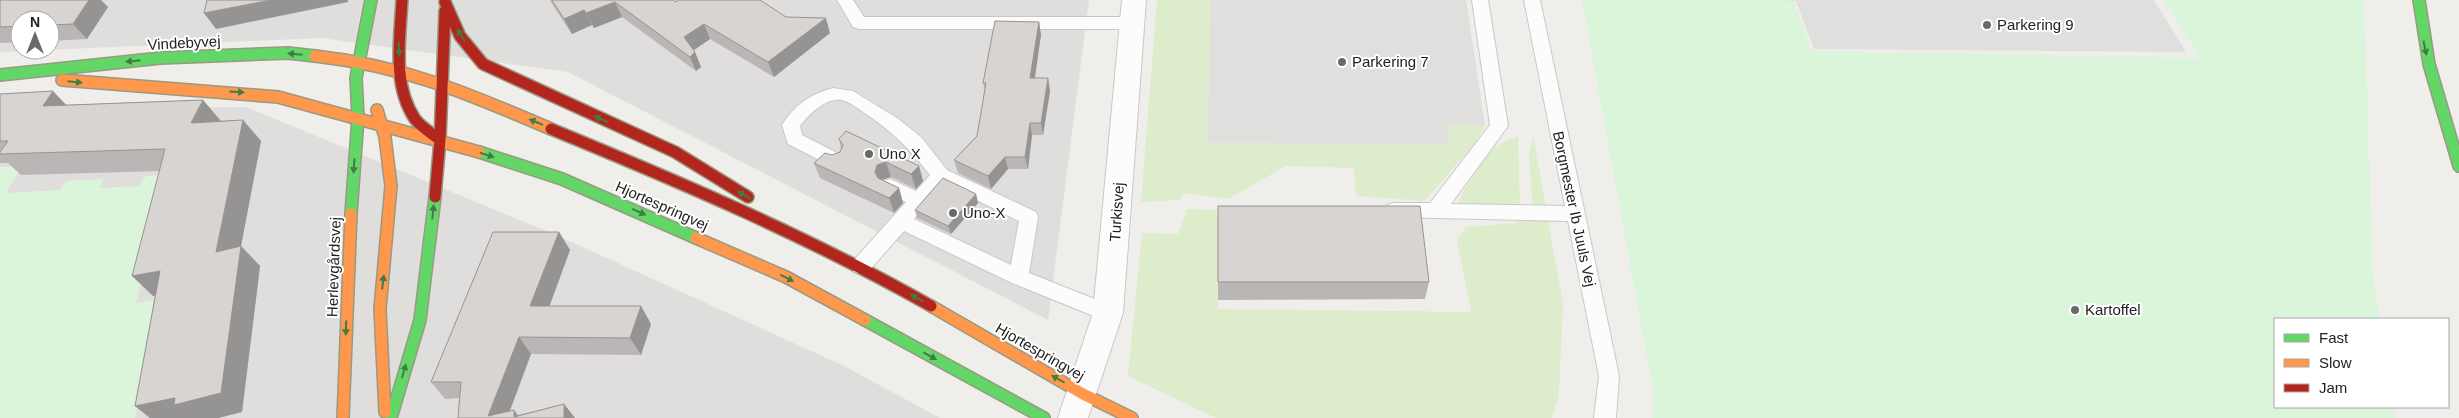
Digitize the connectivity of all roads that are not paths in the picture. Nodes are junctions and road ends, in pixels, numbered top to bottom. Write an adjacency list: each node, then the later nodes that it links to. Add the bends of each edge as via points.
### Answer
1 (371, 0): 10 (street)
2 (402, 0): 11 (street, one-way to 11)
3 (845, 0): 8 (lane, via 859,23)
4 (1480, 0): 26 (lane, via 1498,126)
5 (1532, 0): 27 (lane, Borgmester Ib Juuls Vej)
6 (2419, 0): 21 (street, one-way to 21, via 2421,31 2433,86)
7 (445, 1): 14 (street); 29 (street, one-way to 7, via 675,152 483,64 460,36)
8 (1133, 12): 31 (street, Turkisvej)
9 (319, 56): 10 (street, Vindebyvej); 12 (street, Vindebyvej, one-way to 12, via 288,53 161,58); 13 (street)
10 (361, 61): 11 (street, Vindebyvej); 13 (street)
11 (400, 70): 14 (street, Hjortespringvej); 15 (street)
12 (5, 75): 17 (street, Vindebyvej, one-way to 17, via 115,86 246,92)
13 (356, 78): 16 (street); 17 (street)
14 (443, 84): 15 (street); 19 (street); 29 (street, Hjortespringvej, one-way to 14, via 678,181)
15 (399, 92): 19 (street, via 416,120)
16 (377, 101): 17 (street); 18 (street)
17 (358, 117): 18 (street, Hjortespringvej); 33 (street, Herlevgårdsvej, one-way to 33)
18 (384, 125): 19 (street, Hjortespringvej); 34 (street, one-way to 18, via 380,309 393,174)
19 (440, 140): 35 (street, one-way to 19, via 420,320); 36 (street, Hjortespringvej, one-way to 36, via 562,179 786,277)
20 (837, 161): 22 (lane, via 794,139 792,125 799,113 815,101 842,93 858,100 914,141)
21 (2459, 166)
22 (941, 175): 24 (lane); 30 (lane, via 1029,217)
23 (890, 186): 24 (lane)
24 (920, 200): 28 (lane)
25 (1376, 210): 26 (lane)
26 (1435, 210): 27 (lane)
27 (1575, 214): 38 (lane, Borgmester Ib Juuls Vej, via 1609,376)
28 (901, 221): 29 (lane); 30 (lane)
29 (861, 266): 32 (street, Hjortespringvej, one-way to 29)
30 (1020, 277): 31 (lane)
31 (1108, 313): 32 (street, Turkisvej)
32 (1078, 406): 37 (street, Hjortespringvej)
33 (343, 418)
34 (385, 418)
35 (391, 418)
36 (1044, 418)
37 (1132, 418)
38 (1605, 418)

